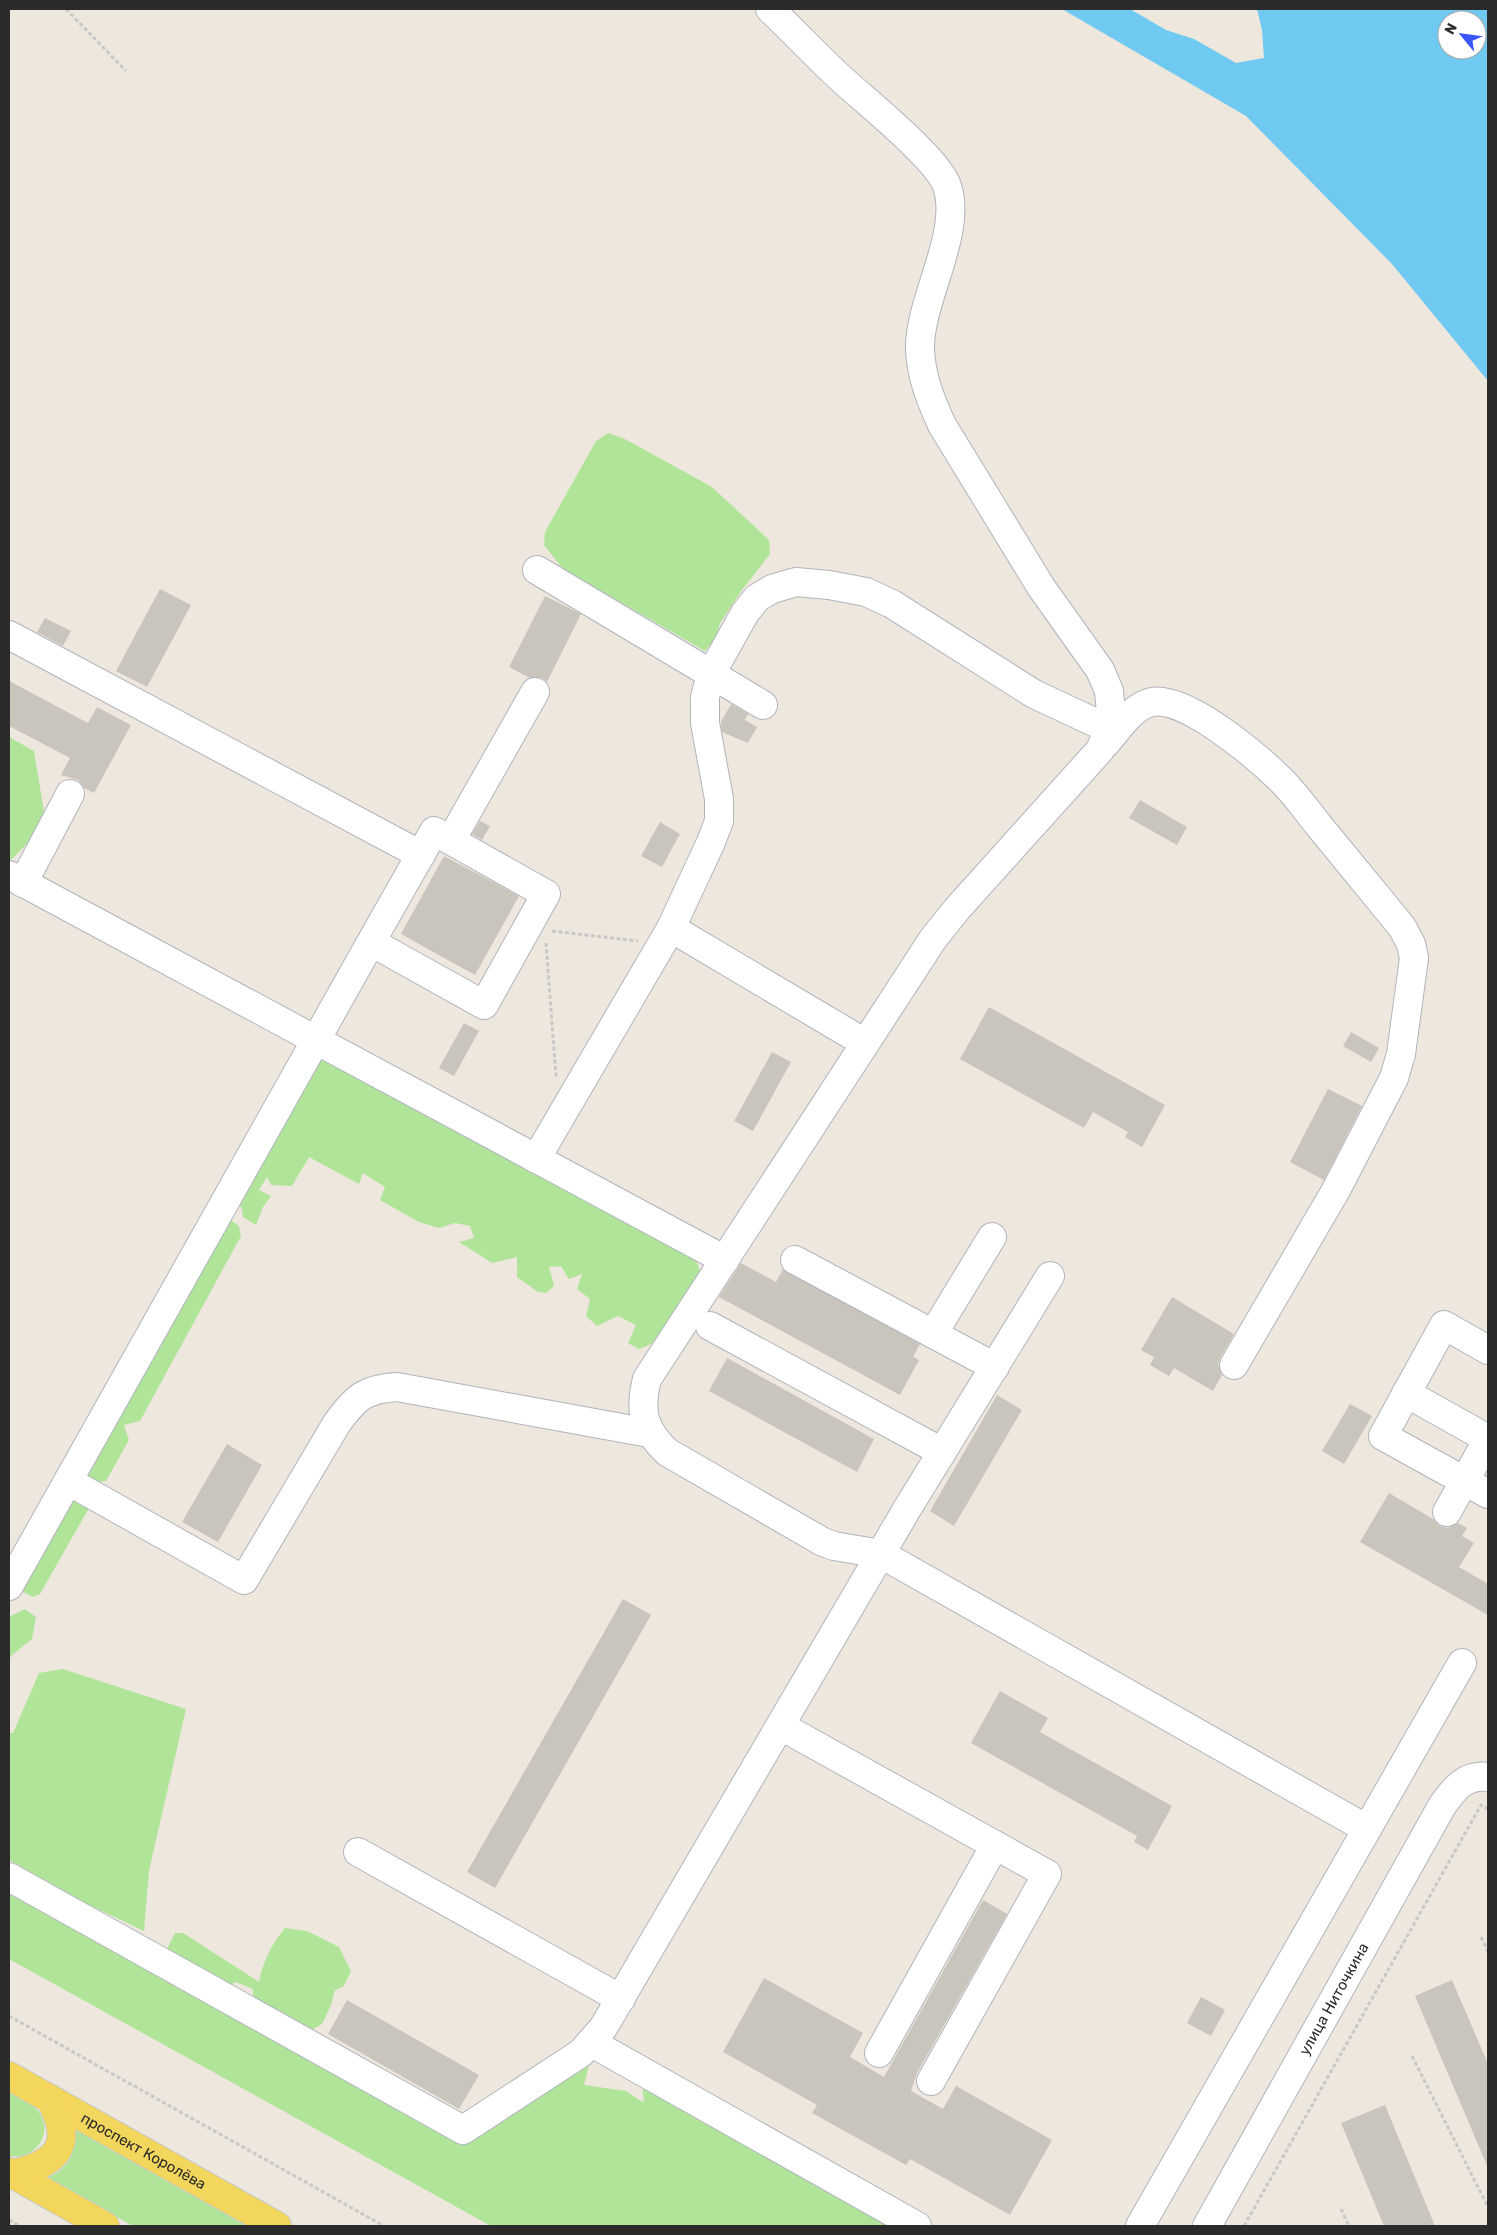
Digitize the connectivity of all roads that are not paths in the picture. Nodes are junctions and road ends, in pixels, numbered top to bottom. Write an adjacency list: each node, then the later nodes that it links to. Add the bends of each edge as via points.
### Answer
1 (770, 9): 7 (street, via 916,147 938,170 947,186 950,212 920,348 929,397 942,425 1041,587 1100,670 1109,691 1111,713)
2 (537, 570): 4 (street)
3 (9, 636): 10 (street)
4 (711, 674): 6 (street); 7 (street, via 757,598 772,588 796,582 829,585 866,592 892,604); 12 (street, via 705,697 704,723 719,799 719,821)
5 (535, 692): 9 (street)
6 (763, 705)
7 (1104, 739): 15 (street, via 933,939); 24 (street, via 1134,711 1150,702 1162,701 1202,718 1235,741 1280,779 1402,927 1414,958 1401,1054 1394,1078 1336,1190)
8 (70, 794): 11 (street)
9 (451, 840): 10 (street, via 434,831); 13 (street, via 546,894 536,929 484,1005)
10 (420, 855): 13 (street)
11 (16, 879): 14 (street)
12 (666, 936): 15 (street); 16 (street)
13 (371, 942): 14 (street)
14 (316, 1041): 16 (street); 30 (street)
15 (866, 1043): 18 (street)
16 (536, 1159): 18 (street)
17 (992, 1237): 22 (street)
18 (724, 1260): 27 (street, via 647,1379 642,1409)
19 (795, 1260): 22 (street)
20 (1050, 1276): 25 (street)
21 (710, 1326): 29 (street)
22 (933, 1334): 25 (street)
23 (1488, 1350): 26 (street, via 1444,1325)
24 (1234, 1365)
25 (995, 1367): 29 (street)
26 (1406, 1393): 28 (street); 31 (street, via 1383,1436)
27 (650, 1433): 30 (street, via 397,1387 378,1388 363,1394 337,1423 244,1580); 34 (street, via 667,1452 823,1542)
28 (1488, 1439): 31 (street)
29 (942, 1452): 34 (street)
30 (68, 1481): 35 (street)
31 (1464, 1481): 32 (street); 33 (street)
32 (1488, 1494)
33 (1447, 1512)
34 (881, 1554): 37 (street); 39 (street)
35 (9, 1586)
36 (1462, 1662): 39 (street)
37 (781, 1726): 40 (street); 43 (street)
38 (1478, 1778): 54 (street, улица Ниточкина, via 1460,1784 1442,1806)
39 (1367, 1829): 53 (street)
40 (995, 1845): 45 (street); 47 (street, via 1047,1874)
41 (358, 1852): 43 (street)
42 (9, 1877): 44 (street, via 463,2130 581,2054)
43 (621, 1999): 44 (street)
44 (592, 2042): 52 (street)
45 (879, 2053)
46 (9, 2076): 48 (main road, проспект Королёва)
47 (931, 2081)
48 (50, 2099): 49 (main road, via 58,2113 61,2129 61,2143 56,2154 32,2170); 51 (main road, проспект Королёва)
49 (10, 2173): 50 (main road)
50 (105, 2226)
51 (277, 2226)
52 (917, 2226)
53 (1140, 2226)
54 (1207, 2226)

